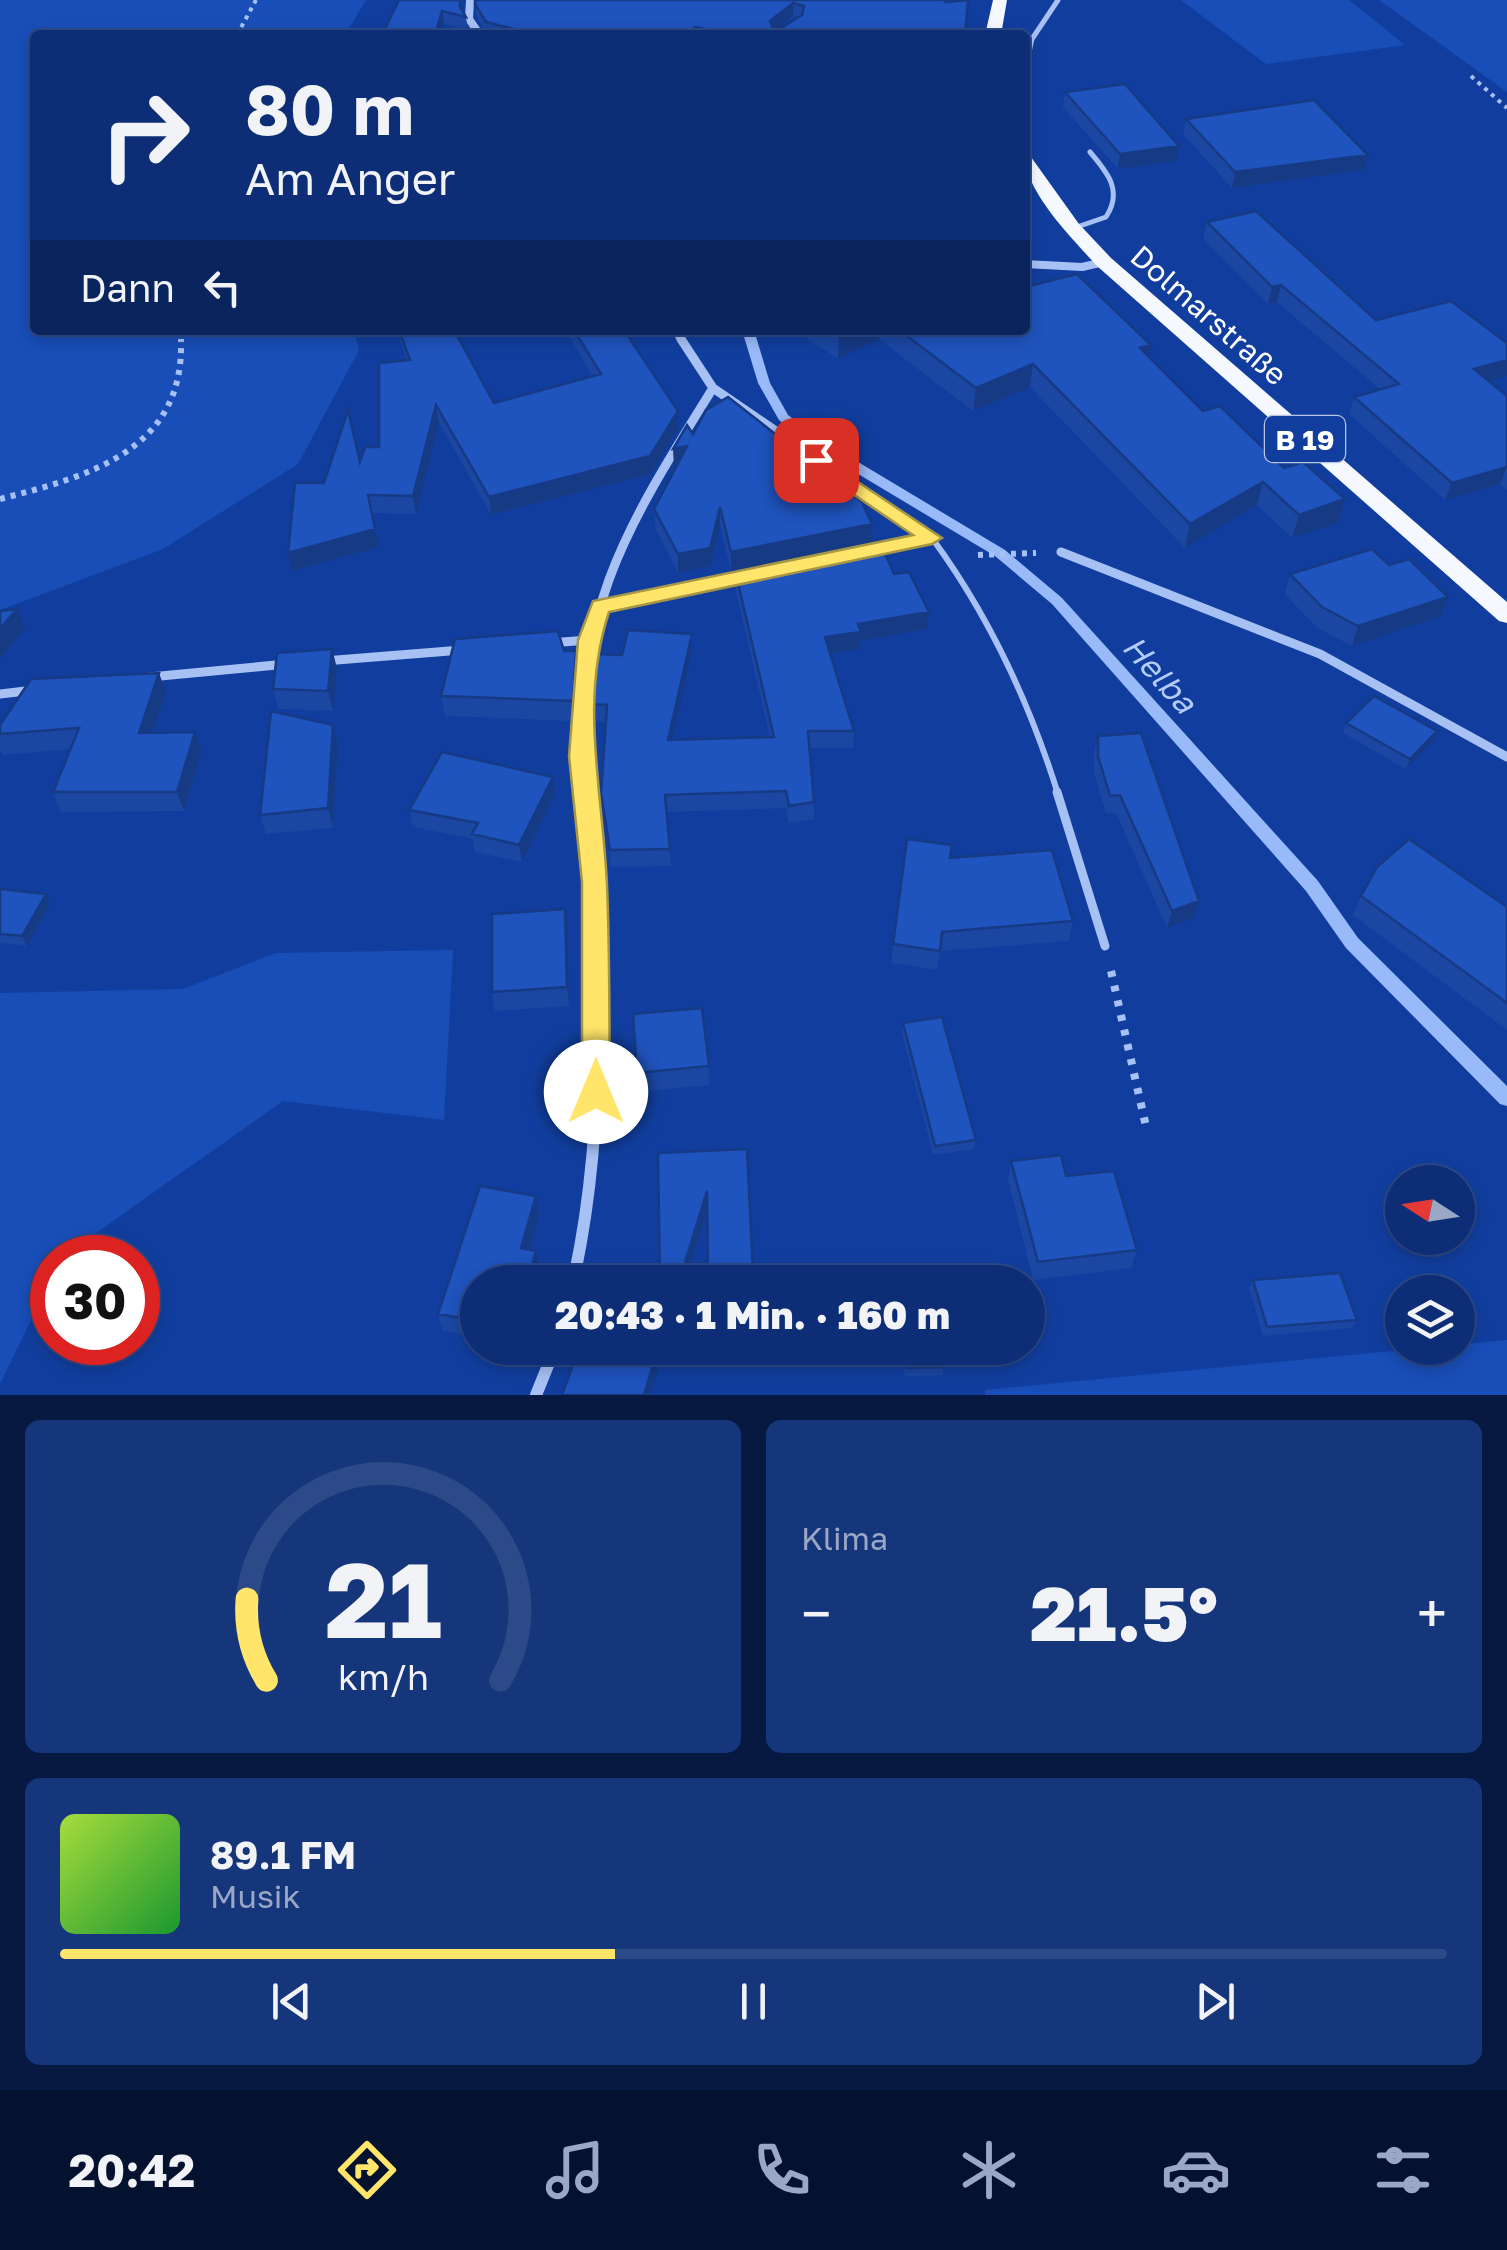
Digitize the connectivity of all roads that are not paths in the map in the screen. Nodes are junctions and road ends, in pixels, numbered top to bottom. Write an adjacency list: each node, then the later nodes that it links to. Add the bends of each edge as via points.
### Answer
1 (470, 0): 4 (street, via 469,19)
2 (1000, 0): 5 (main road)
3 (1058, 0): 6 (lane)
4 (477, 30)
5 (994, 30)
6 (1030, 48)
7 (1090, 152): 9 (lane, via 1116,190 1106,217)
8 (1030, 168): 9 (main road, Dolmarstraße / B 19)
9 (1073, 228): 10 (main road, Dolmarstraße / B 19)
10 (1104, 262): 11 (street, via 1082,268); 19 (main road, Dolmarstraße / B 19)
11 (1030, 264)
12 (678, 335): 13 (street)
13 (712, 388): 14 (street); 18 (street, via 626,537)
14 (932, 538): 16 (street); 29 (lane, via 980,605 1013,678)
15 (1061, 552): 28 (street, via 1320,654)
16 (854, 554)
17 (756, 574): 18 (street)
18 (600, 606): 20 (street)
19 (1507, 615)
20 (589, 640): 21 (street); 30 (street, via 581,756 594,882 596,1092)
21 (532, 644)
22 (475, 649): 23 (street)
23 (319, 662)
24 (300, 663): 25 (street)
25 (128, 679)
26 (55, 688): 27 (street)
27 (0, 694)
28 (1507, 757)
29 (1105, 946)
30 (578, 1265)
31 (548, 1365): 32 (street)
32 (536, 1395)

